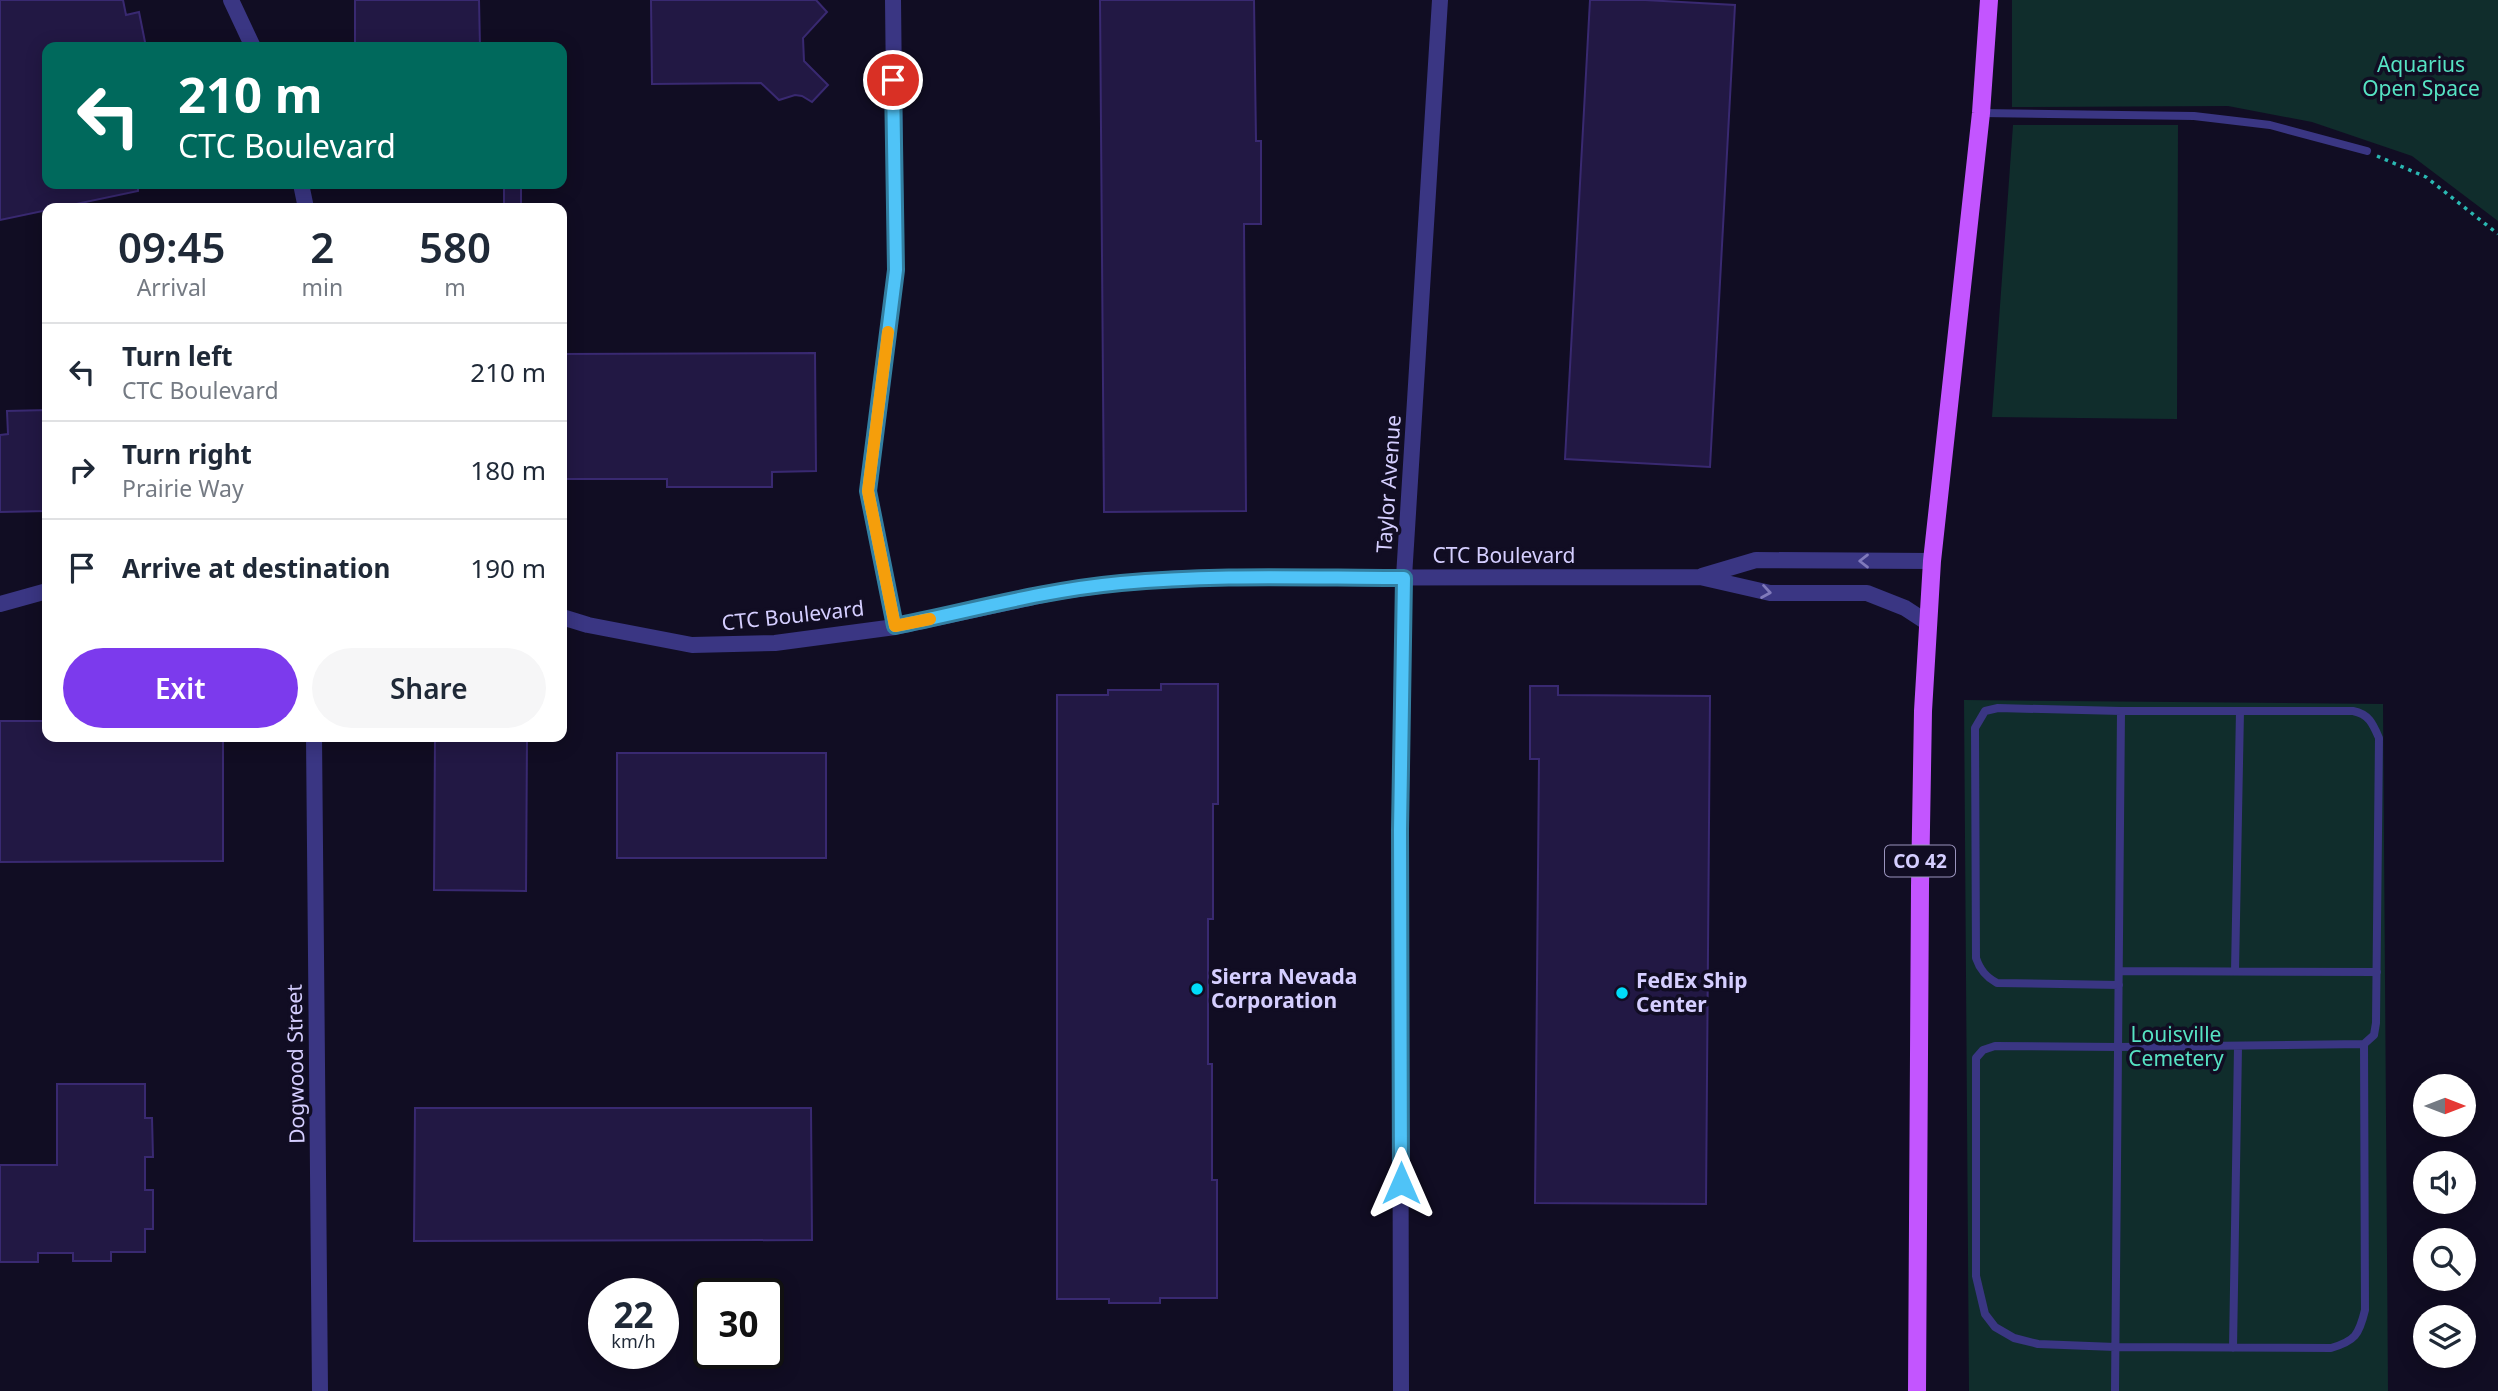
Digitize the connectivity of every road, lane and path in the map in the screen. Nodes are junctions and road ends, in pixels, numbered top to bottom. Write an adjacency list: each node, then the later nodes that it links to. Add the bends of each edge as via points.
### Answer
1 (231, 0): 5 (street)
2 (893, 0): 16 (street, via 896,270 868,491)
3 (1440, 0): 11 (street, Taylor Avenue)
4 (1989, 0): 6 (main road, CO 42)
5 (251, 42)
6 (1981, 113): 7 (lane, via 2194,116 2270,125); 9 (main road, CO 42)
7 (2367, 151): 8 (path, via 2426,177)
8 (2498, 234)
9 (1932, 561): 10 (street, CTC Boulevard, one-way to 10, via 1756,560); 15 (main road, CO 42)
10 (1700, 577): 11 (street, CTC Boulevard); 15 (street, CTC Boulevard, one-way to 15, via 1770,593 1867,593)
11 (1404, 578): 16 (street, CTC Boulevard, via 1182,578 1118,583); 30 (street, Taylor Avenue)
12 (42, 592): 13 (street)
13 (0, 604)
14 (567, 618): 16 (street, CTC Boulevard, via 703,646)
15 (1928, 623): 31 (main road, CO 42, via 1920,872)
16 (895, 626)
17 (2121, 711): 18 (lane); 20 (lane); 23 (lane, via 1998,708 1985,711 1975,728 1976,958 1980,968 1997,984)
18 (2240, 711): 21 (lane); 22 (lane, via 2353,710 2373,724 2379,738)
19 (314, 742): 29 (street, Dogwood Street)
20 (2119, 971): 21 (lane); 23 (lane)
21 (2235, 971): 22 (lane)
22 (2377, 972): 24 (lane, via 2374,1035)
23 (2119, 985): 25 (lane)
24 (2364, 1044): 26 (lane); 28 (lane, via 2365,1310 2361,1329 2349,1342 2330,1348)
25 (2118, 1047): 26 (lane); 27 (lane); 27 (lane, via 1995,1046 1976,1058 1976,1276 1985,1314 1995,1327 2014,1338 2038,1344)
26 (2238, 1047): 28 (lane)
27 (2115, 1347): 28 (lane); 32 (lane)
28 (2233, 1348)
29 (320, 1391)
30 (1401, 1391)
31 (1917, 1391)
32 (2115, 1391)

